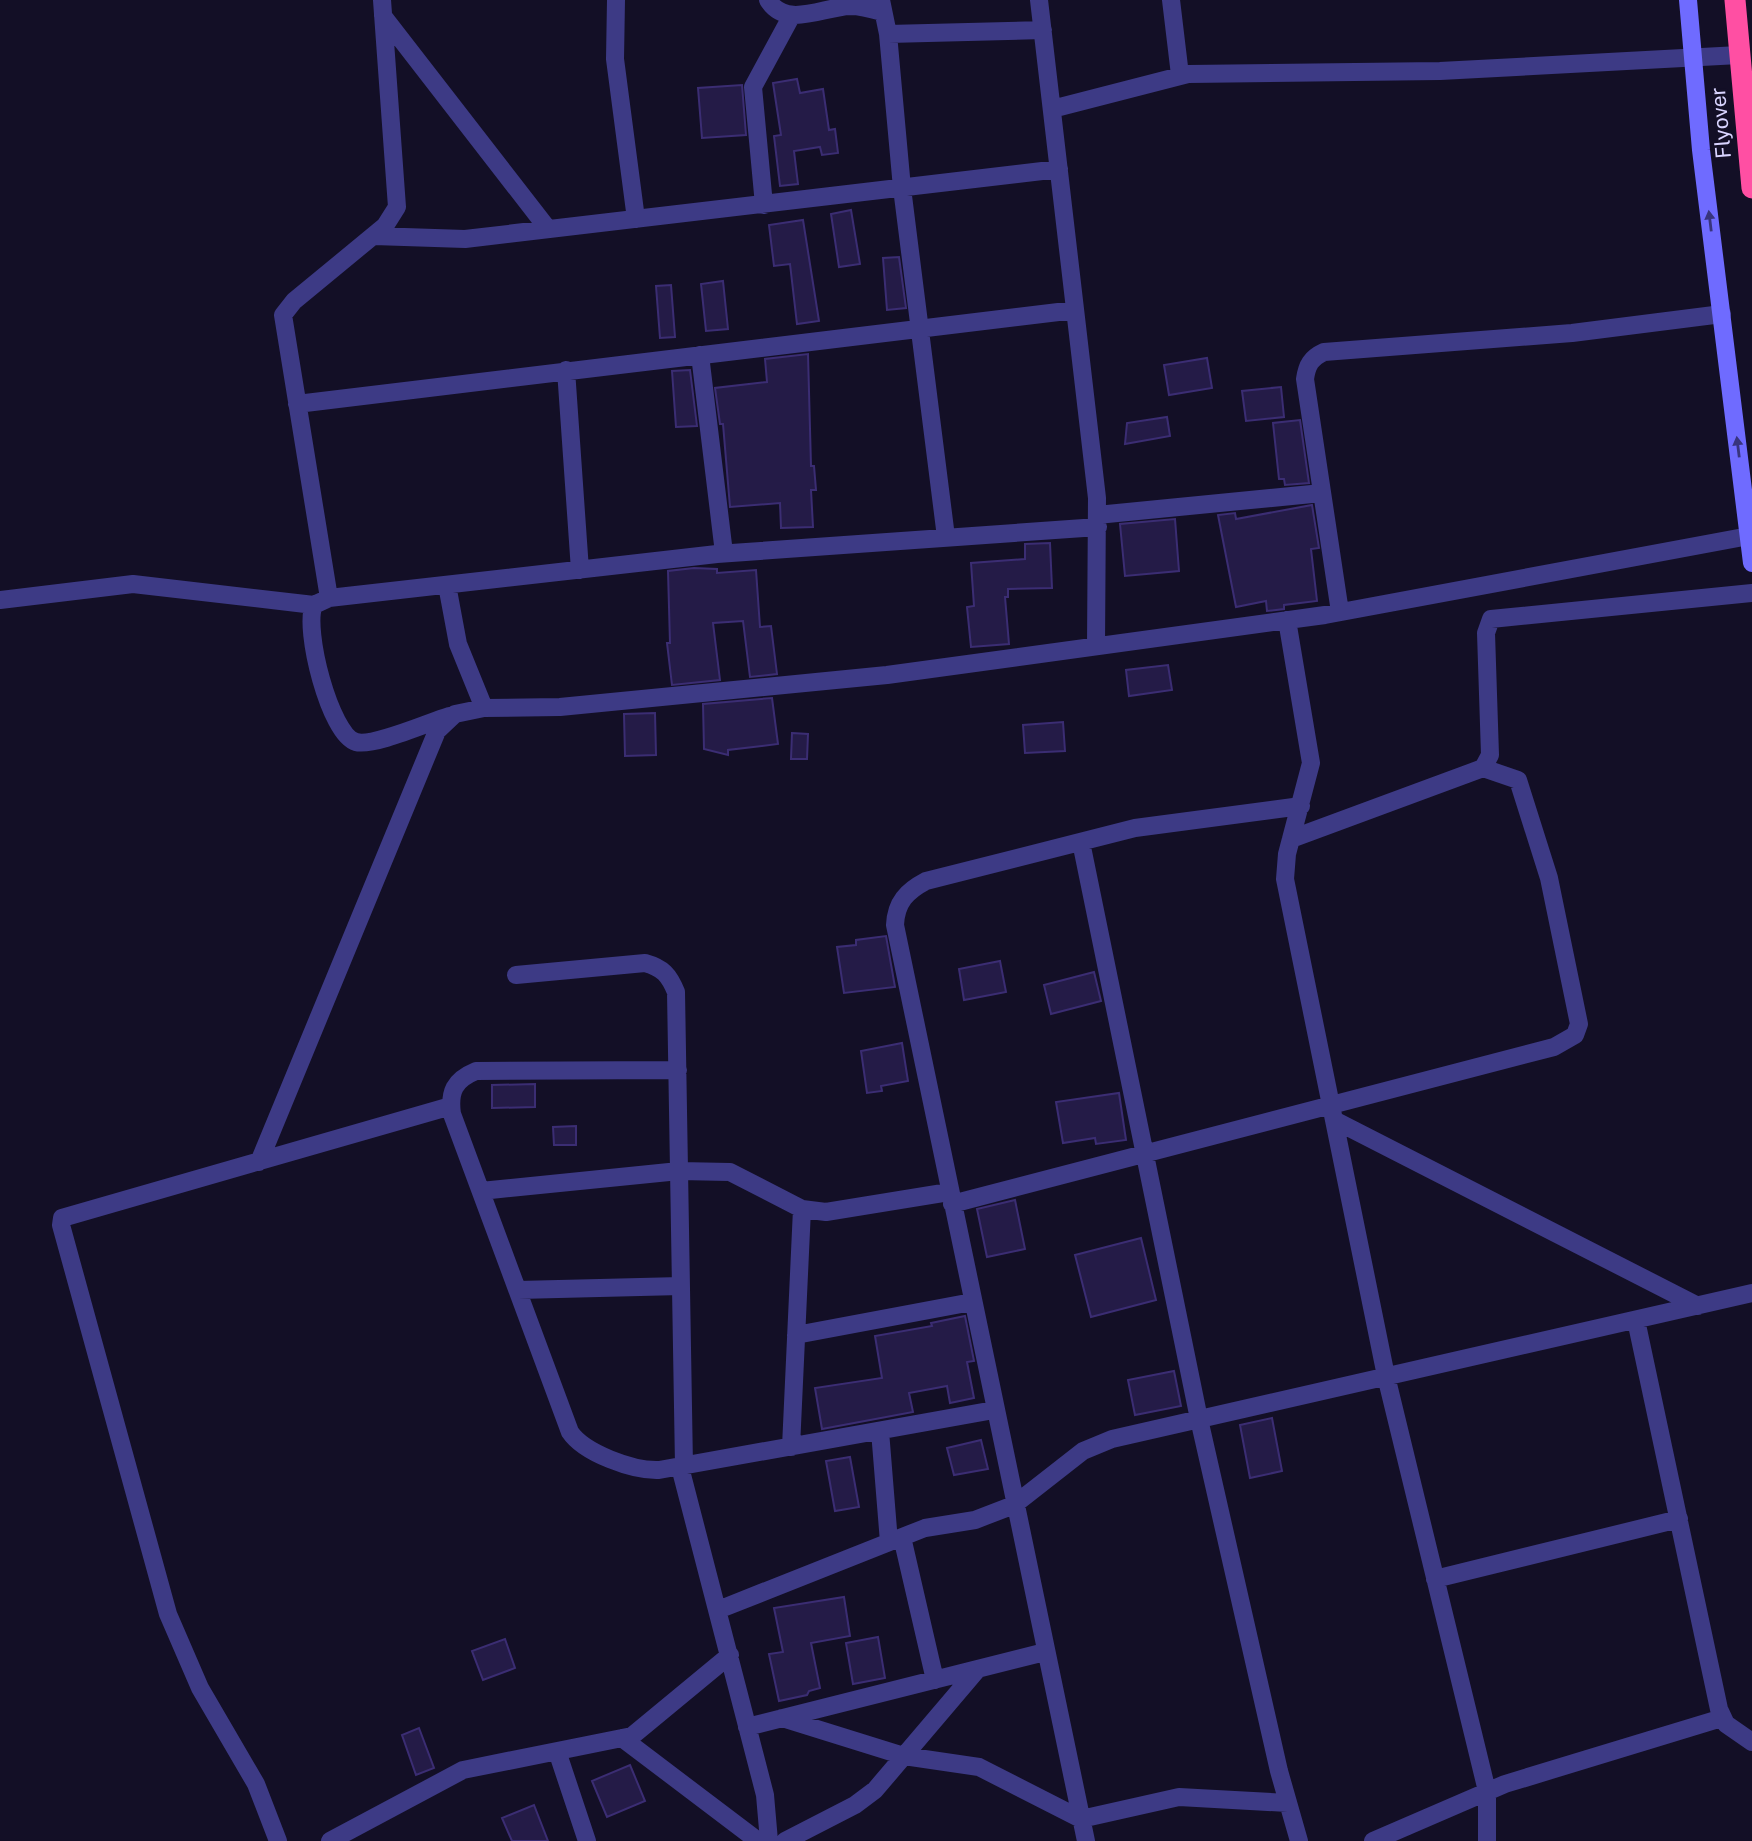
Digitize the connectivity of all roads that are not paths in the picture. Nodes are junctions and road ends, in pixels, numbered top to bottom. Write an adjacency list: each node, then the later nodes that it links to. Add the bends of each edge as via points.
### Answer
1 (616, 0): 20 (street, via 615,66)
2 (768, 0): 9 (street, via 779,13)
3 (1040, 0): 10 (street)
4 (1171, 0): 14 (street)
5 (1688, 0): 13 (main road)
6 (1735, 0): 12 (highway, Flyover)
7 (882, 6): 9 (street, via 846,6); 11 (street)
8 (383, 8): 21 (street); 22 (street, via 399,196 393,217)
9 (792, 15): 19 (street, via 753,88)
10 (1043, 30): 11 (street); 15 (street)
11 (888, 34): 18 (street)
12 (1739, 55): 13 (street); 17 (highway, Flyover)
13 (1694, 58): 14 (street, via 1440,71); 24 (main road, one-way to 13)
14 (1181, 75): 15 (street)
15 (1052, 109): 16 (street)
16 (1059, 169): 18 (street); 23 (street)
17 (1752, 187)
18 (902, 188): 19 (street); 25 (street)
19 (764, 205): 20 (street)
20 (636, 219): 21 (street)
21 (548, 229): 22 (street, via 449,240)
22 (374, 236): 28 (street, via 283,315)
23 (1075, 310): 25 (street); 30 (street)
24 (1722, 314): 29 (street, via 1572,333 1324,352 1307,366 1306,379); 31 (main road, one-way to 24)
25 (920, 329): 26 (street); 32 (street)
26 (700, 355): 27 (street); 33 (street)
27 (566, 370): 28 (street); 35 (street)
28 (297, 404): 39 (street)
29 (1322, 494): 30 (street); 40 (street)
30 (1098, 521): 32 (street); 42 (street)
31 (1748, 536): 34 (main road); 40 (street)
32 (946, 537): 33 (street)
33 (724, 553): 35 (street)
34 (1752, 563)
35 (580, 570): 36 (street)
36 (447, 585): 39 (street); 43 (street, via 458,644)
37 (1752, 593): 45 (street, via 1492,619 1486,633 1490,755)
38 (0, 600): 39 (street, via 133,584)
39 (322, 602): 44 (street, via 310,625 337,723 351,740 366,743)
40 (1340, 612): 41 (street)
41 (1287, 620): 42 (street); 46 (street, via 1311,750)
42 (1096, 646): 43 (street, via 872,676 560,707)
43 (484, 708): 44 (street)
44 (455, 714): 54 (street, via 437,731)
45 (1483, 768): 47 (street); 52 (street, via 1518,780 1532,819 1573,987 1579,1024 1575,1035 1554,1047 1342,1100)
46 (1301, 806): 47 (street); 48 (street, via 1143,826)
47 (1291, 839): 52 (street, via 1285,879)
48 (1081, 842): 53 (street); 57 (street, via 926,881 912,888 895,911)
49 (516, 975): 50 (street, via 645,963 660,967 676,992)
50 (678, 1070): 51 (street, via 476,1072 464,1076 453,1088); 55 (street)
51 (451, 1106): 54 (street); 56 (street)
52 (1333, 1113): 53 (street); 63 (street); 66 (street)
53 (1145, 1155): 57 (street); 68 (street)
54 (259, 1162): 92 (street, via 69,1215 62,1218 61,1225 163,1601 200,1688 256,1784)
55 (679, 1171): 56 (street); 58 (street, via 730,1172); 59 (street)
56 (481, 1191): 60 (street)
57 (951, 1198): 58 (street, via 826,1212); 62 (street)
58 (802, 1209): 65 (street)
59 (681, 1286): 60 (street); 71 (street)
60 (517, 1290): 71 (street, via 578,1443 644,1469)
61 (1752, 1293): 63 (street)
62 (972, 1302): 65 (street); 67 (street)
63 (1699, 1306): 64 (street)
64 (1636, 1320): 66 (street); 73 (street)
65 (796, 1335): 70 (street)
66 (1386, 1376): 68 (street); 75 (street)
67 (995, 1410): 69 (street); 72 (street)
68 (1199, 1419): 72 (street, via 1083,1451); 89 (street)
69 (880, 1430): 70 (street); 74 (street)
70 (791, 1447): 71 (street)
71 (682, 1467): 76 (street)
72 (1014, 1505): 74 (street, via 975,1520 931,1525); 77 (street)
73 (1679, 1519): 75 (street); 82 (street)
74 (896, 1540): 76 (street); 80 (street)
75 (1435, 1579): 88 (street)
76 (718, 1611): 78 (street)
77 (1045, 1653): 79 (street); 90 (street)
78 (730, 1655): 83 (street); 84 (street, via 641,1730)
79 (976, 1670): 80 (street); 87 (street)
80 (935, 1680): 81 (street)
81 (782, 1718): 83 (street); 87 (street)
82 (1722, 1718): 85 (street); 88 (street)
83 (747, 1727): 96 (street, via 765,1795)
84 (622, 1738): 86 (street); 95 (street)
85 (1752, 1742)
86 (557, 1751): 93 (street, via 463,1770); 94 (street)
87 (904, 1756): 90 (street, via 979,1766); 97 (street, via 865,1799)
88 (1487, 1791): 99 (street); 100 (street)
89 (1288, 1803): 90 (street, via 1179,1797); 91 (street)
90 (1081, 1819): 98 (street)
91 (1293, 1839)
92 (278, 1841)
93 (330, 1841)
94 (587, 1841)
95 (758, 1841)
96 (769, 1841)
97 (785, 1841)
98 (1086, 1841)
99 (1373, 1841)
100 (1487, 1841)

